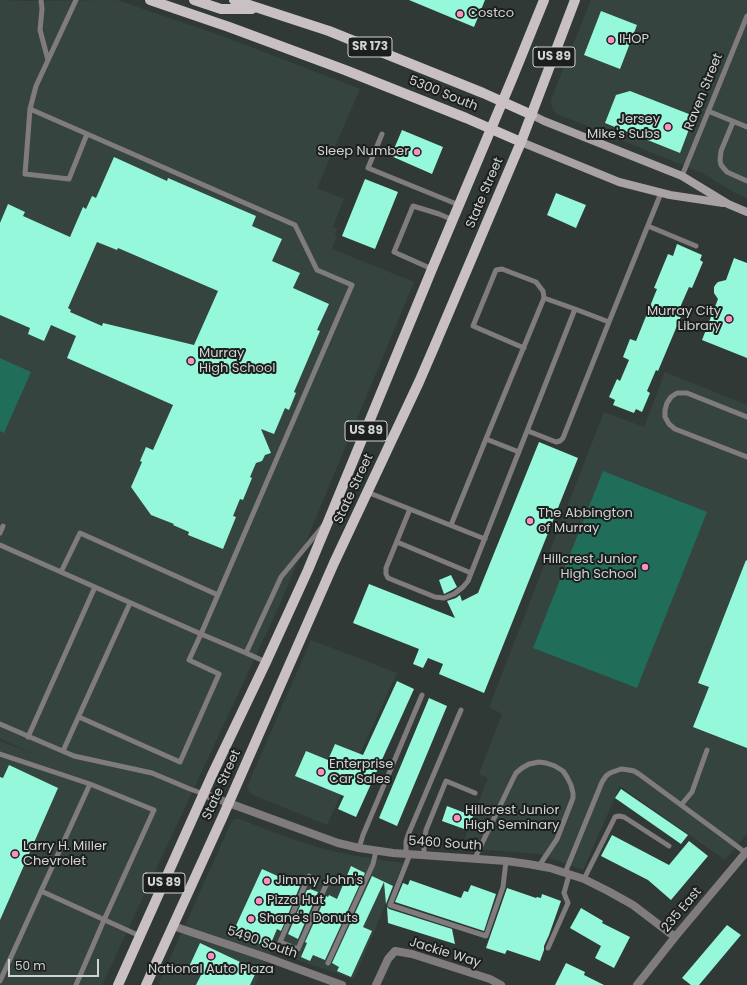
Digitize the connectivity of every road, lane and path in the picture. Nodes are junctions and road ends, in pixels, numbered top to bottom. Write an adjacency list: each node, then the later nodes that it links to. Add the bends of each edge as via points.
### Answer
1 (41, 0): 10 (lane, via 40,30)
2 (76, 0): 10 (lane)
3 (150, 0): 17 (main road, 5300 South / SR 173, via 345,70)
4 (194, 0): 8 (main road, via 221,9)
5 (234, 0): 8 (main road, 5300 South / SR 173)
6 (544, 0): 11 (main road, State Street / US 89)
7 (575, 0): 14 (main road, State Street / US 89)
8 (260, 9): 11 (main road, 5300 South / SR 173, via 335,33)
9 (747, 16): 13 (lane, Raven Street)
10 (48, 60): 12 (lane, via 36,86)
11 (503, 101): 14 (main road, 5300 South / SR 173); 17 (main road, State Street / US 89)
12 (30, 109): 18 (lane); 18 (lane, via 25,174 69,179)
13 (708, 111): 15 (lane); 21 (lane, Raven Street)
14 (532, 115): 20 (main road, State Street / US 89); 21 (main road, 5300 South)
15 (733, 122): 16 (lane); 22 (lane, via 720,160 723,169)
16 (747, 127)
17 (491, 128): 20 (main road, 5300 South / SR 173); 25 (main road, State Street / US 89)
18 (87, 134): 52 (lane, via 295,225 317,270 352,285)
19 (382, 134): 25 (lane, via 368,168)
20 (521, 142): 23 (main road, 5300 South, via 619,182); 40 (main road, State Street / US 89, via 419,382)
21 (682, 176): 24 (main road, 5300 South)
22 (747, 181)
23 (661, 193): 24 (main road, 5300 South); 28 (lane)
24 (728, 204): 26 (main road, 5300 South)
25 (459, 205): 27 (main road, State Street / US 89)
26 (747, 212)
27 (453, 220): 30 (main road, State Street / US 89); 30 (lane, via 413,206 394,252)
28 (648, 226): 29 (lane); 33 (lane)
29 (696, 246)
30 (432, 270): 42 (main road, State Street / US 89)
31 (544, 298): 32 (lane); 34 (lane); 34 (lane, via 536,282 502,268 496,270 473,326)
32 (575, 309): 33 (lane); 36 (lane)
33 (609, 322): 36 (lane, via 563,438 556,442)
34 (524, 348): 37 (lane)
35 (747, 417): 39 (lane, via 687,393 677,393 671,397 665,410 667,421 676,429)
36 (528, 431): 38 (lane)
37 (486, 439): 38 (lane); 43 (lane)
38 (519, 452): 46 (lane)
39 (747, 458)
40 (367, 492): 41 (lane); 68 (main road, State Street / US 89)
41 (410, 509): 43 (lane); 47 (lane)
42 (330, 517): 55 (lane, via 281,577); 56 (main road, State Street / US 89)
43 (451, 525): 46 (lane)
44 (3, 526): 45 (lane)
45 (0, 533)
46 (485, 539): 50 (lane)
47 (397, 542): 50 (lane); 50 (lane, via 386,568 388,578 428,595 444,598 454,594 463,587)
48 (0, 545): 49 (lane)
49 (61, 572): 51 (lane); 52 (lane, via 80,533)
50 (472, 573)
51 (95, 587): 53 (lane); 61 (lane)
52 (218, 595): 54 (lane)
53 (130, 603): 54 (lane); 59 (lane)
54 (201, 634): 55 (lane); 59 (lane, via 189,660 219,674 180,762)
55 (246, 653): 56 (lane)
56 (266, 662): 67 (main road, State Street / US 89)
57 (422, 695): 71 (lane)
58 (461, 710): 74 (lane, via 408,835)
59 (79, 717): 63 (lane)
60 (0, 724): 61 (lane)
61 (28, 736): 63 (lane)
62 (707, 750): 69 (lane, via 692,792)
63 (63, 751): 67 (lane, via 74,756 152,773)
64 (0, 754): 65 (lane)
65 (90, 784): 83 (lane); 84 (lane, via 154,810)
66 (475, 793): 75 (lane, via 446,781 426,830)
67 (204, 794): 68 (street, 5460 South); 86 (main road, State Street / US 89)
68 (228, 802): 71 (street, 5460 South, via 316,836); 85 (main road, State Street / US 89)
69 (681, 805): 73 (lane); 79 (lane, via 634,771 621,769 610,773 599,788)
70 (669, 846): 81 (lane, via 624,817 615,817)
71 (359, 848): 72 (street, 5460 South)
72 (376, 851): 74 (street, 5460 South); 89 (lane, via 373,864)
73 (746, 852): 87 (street, 235 East)
74 (408, 854): 75 (street, 5460 South); 77 (lane, via 390,905 486,936 503,888)
75 (424, 855): 76 (street, 5460 South)
76 (475, 858): 77 (street, 5460 South); 78 (lane, via 516,774 529,764 539,762 555,766 563,772 573,792 557,839)
77 (506, 861): 78 (street, 5460 South)
78 (539, 866): 79 (street, 5460 South)
79 (567, 874): 81 (street, 5460 South); 88 (lane, via 564,893 568,903)
80 (309, 876): 82 (lane, via 280,942 298,949)
81 (584, 879): 87 (street, 5460 South, via 633,906)
82 (326, 885)
83 (41, 891): 84 (lane); 90 (lane)
84 (104, 920): 86 (lane); 91 (lane)
85 (173, 926): 93 (main road, State Street / US 89); 94 (street, 5490 South)
86 (140, 936): 92 (main road, State Street / US 89)
87 (675, 937): 97 (street, 235 East)
88 (548, 948)
89 (328, 963)
90 (0, 981)
91 (76, 985)
92 (118, 985)
93 (146, 985)
94 (342, 985)
95 (376, 985): 96 (street, Jackie Way, via 388,959 395,952 412,954)
96 (501, 985)
97 (637, 985)

